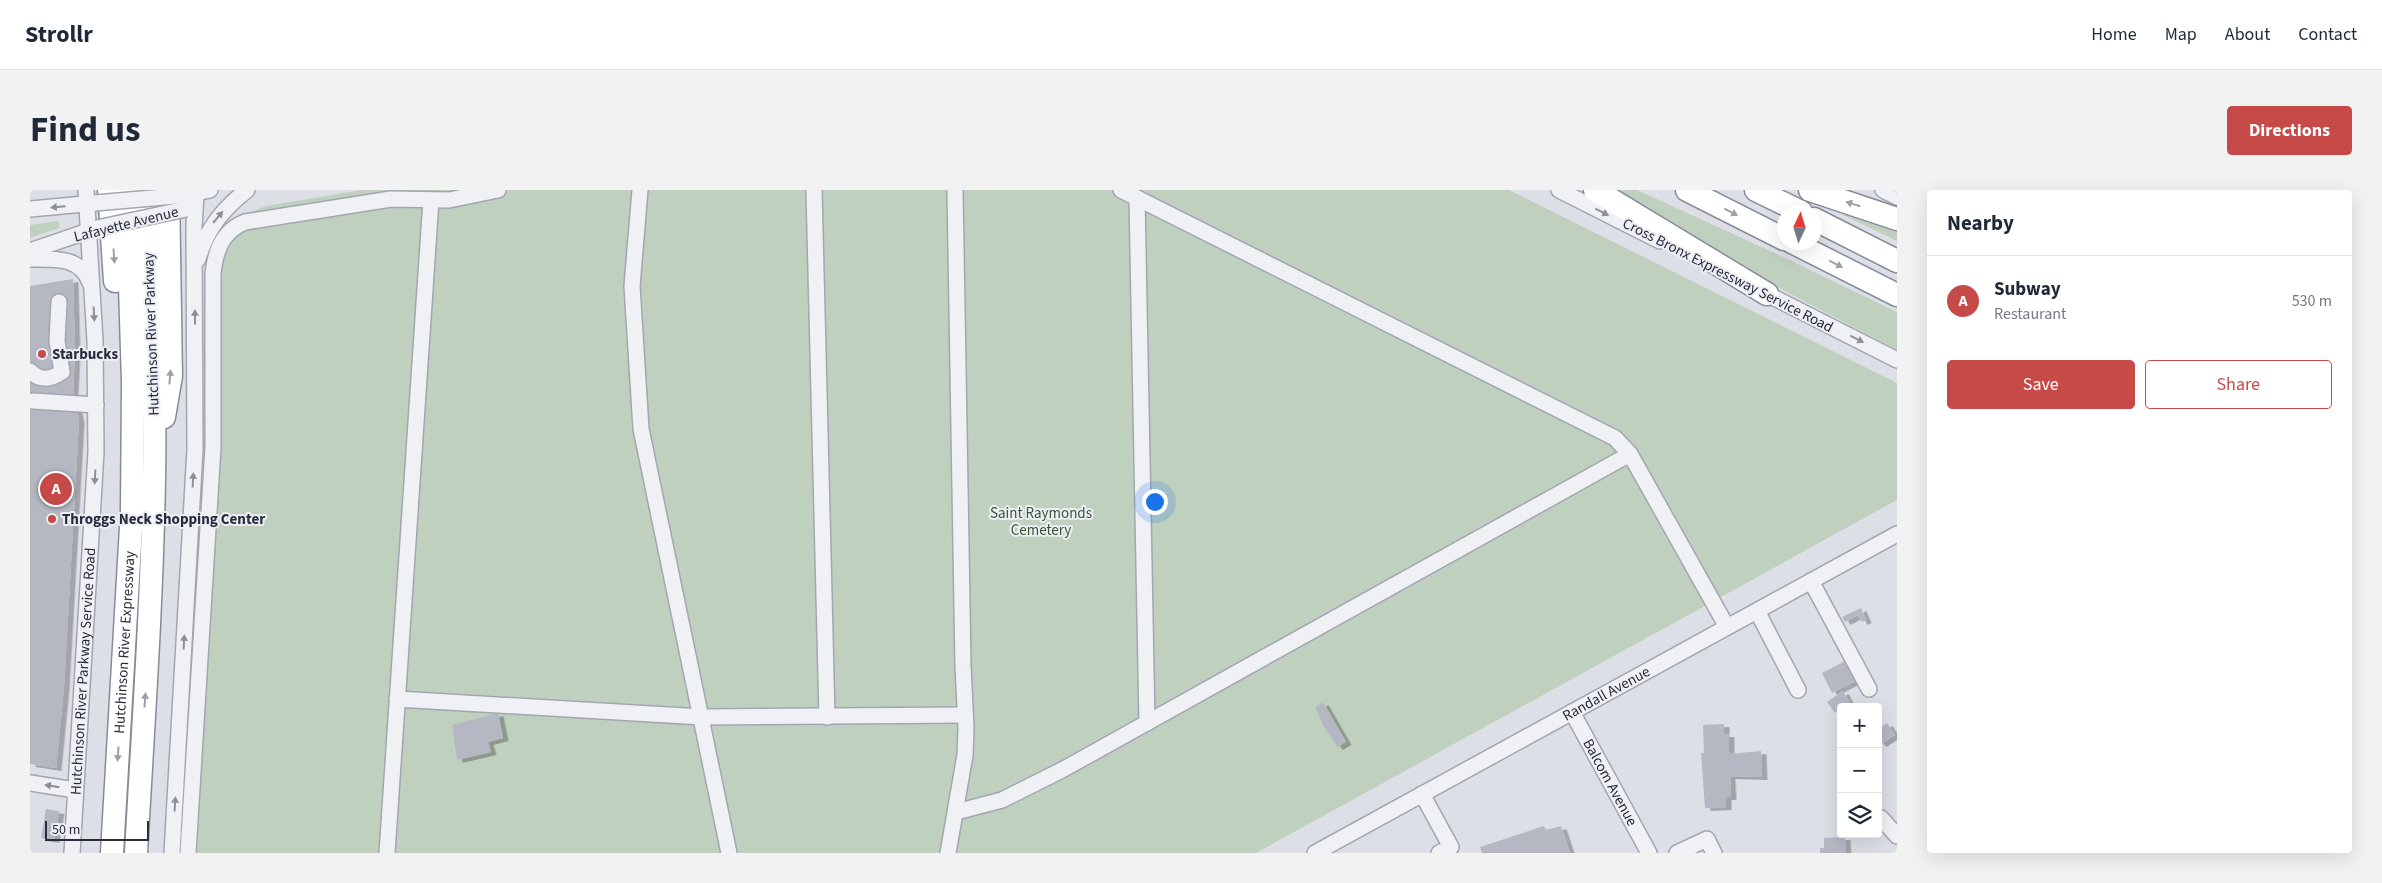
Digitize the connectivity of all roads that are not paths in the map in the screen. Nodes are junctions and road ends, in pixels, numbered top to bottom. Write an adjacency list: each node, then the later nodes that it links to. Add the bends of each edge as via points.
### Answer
1 (126, 190): 39 (highway, Hutchinson River Expressway)
2 (146, 190): 41 (highway, Hutchinson River Parkway)
3 (247, 190): 30 (street, one-way to 3, via 209,229 227,206)
4 (498, 190): 19 (street, via 458,199)
5 (640, 190): 51 (street, via 632,286 641,429)
6 (814, 190): 52 (street)
7 (955, 190): 50 (street)
8 (1121, 190): 18 (street)
9 (1559, 190): 32 (street, Cross Bronx Expressway Service Road, one-way to 32)
10 (1594, 190): 32 (highway)
11 (1687, 190): 25 (highway, one-way to 25)
12 (1756, 190): 20 (highway)
13 (1810, 190): 22 (highway, one-way to 13)
14 (1883, 190): 16 (street)
15 (94, 197): 17 (street, Lafayette Avenue, bridge); 21 (street, Lafayette Avenue, one-way to 21); 24 (street, Hutchinson River Parkway Service Road); 39 (highway, one-way to 39)
16 (1897, 197)
17 (190, 198): 24 (street, Lafayette Avenue, bridge); 30 (street); 41 (highway, one-way to 17, via 171,376)
18 (1137, 198): 40 (street, via 1594,426 1615,438); 53 (street)
19 (430, 200): 48 (street); 64 (street, via 391,199 245,222 227,234 218,247 213,274 212,447)
20 (1787, 205)
21 (30, 209)
22 (1897, 219)
23 (1822, 224): 29 (highway)
24 (93, 229): 27 (street, Lafayette Avenue); 31 (street, Hutchinson River Parkway Service Road)
25 (1777, 235)
26 (1808, 250): 33 (highway, one-way to 33)
27 (30, 251)
28 (30, 259): 31 (street, via 71,262 86,274)
29 (1897, 261)
30 (194, 277): 63 (street, one-way to 30, via 195,449)
31 (92, 290): 38 (street, Hutchinson River Parkway Service Road, one-way to 38)
32 (1767, 294): 35 (street, Cross Bronx Expressway Service Road, one-way to 35)
33 (1897, 295)
34 (59, 302): 36 (street, via 57,341 62,372 47,379)
35 (1897, 360)
36 (30, 371)
37 (33, 401): 38 (street)
38 (96, 405): 55 (street, Hutchinson River Parkway Service Road, one-way to 55, via 96,477)
39 (133, 408): 61 (highway, Hutchinson River Expressway, one-way to 61, via 131,543)
40 (1630, 454): 45 (street); 53 (street)
41 (154, 478): 62 (highway, Hutchinson River Expressway, one-way to 41, via 151,604)
42 (1897, 534): 43 (street, Randall Avenue)
43 (1811, 581): 44 (street, Randall Avenue); 46 (street)
44 (1757, 611): 45 (street, Randall Avenue); 47 (street)
45 (1727, 627): 49 (street, Randall Avenue)
46 (1870, 689)
47 (1798, 690)
48 (397, 699): 51 (street); 65 (street)
49 (1572, 712): 56 (street, Randall Avenue); 70 (street, Balcom Avenue)
50 (966, 715): 52 (street); 57 (street, via 965,755)
51 (702, 717): 52 (street); 66 (street)
52 (827, 717)
53 (1148, 723): 57 (street, via 1002,800)
54 (30, 783): 55 (street, one-way to 54)
55 (75, 790): 60 (street, Hutchinson River Parkway Service Road)
56 (1422, 794): 68 (street, Randall Avenue); 69 (street, via 1451,847)
57 (956, 812): 67 (street)
58 (1882, 819): 59 (street)
59 (1897, 836)
60 (72, 853)
61 (112, 853)
62 (136, 853)
63 (172, 853)
64 (188, 853)
65 (387, 853)
66 (730, 853)
67 (948, 853)
68 (1315, 853)
69 (1440, 853)
70 (1650, 853)
71 (1677, 853): 72 (street, via 1708,839)
72 (1714, 853)

